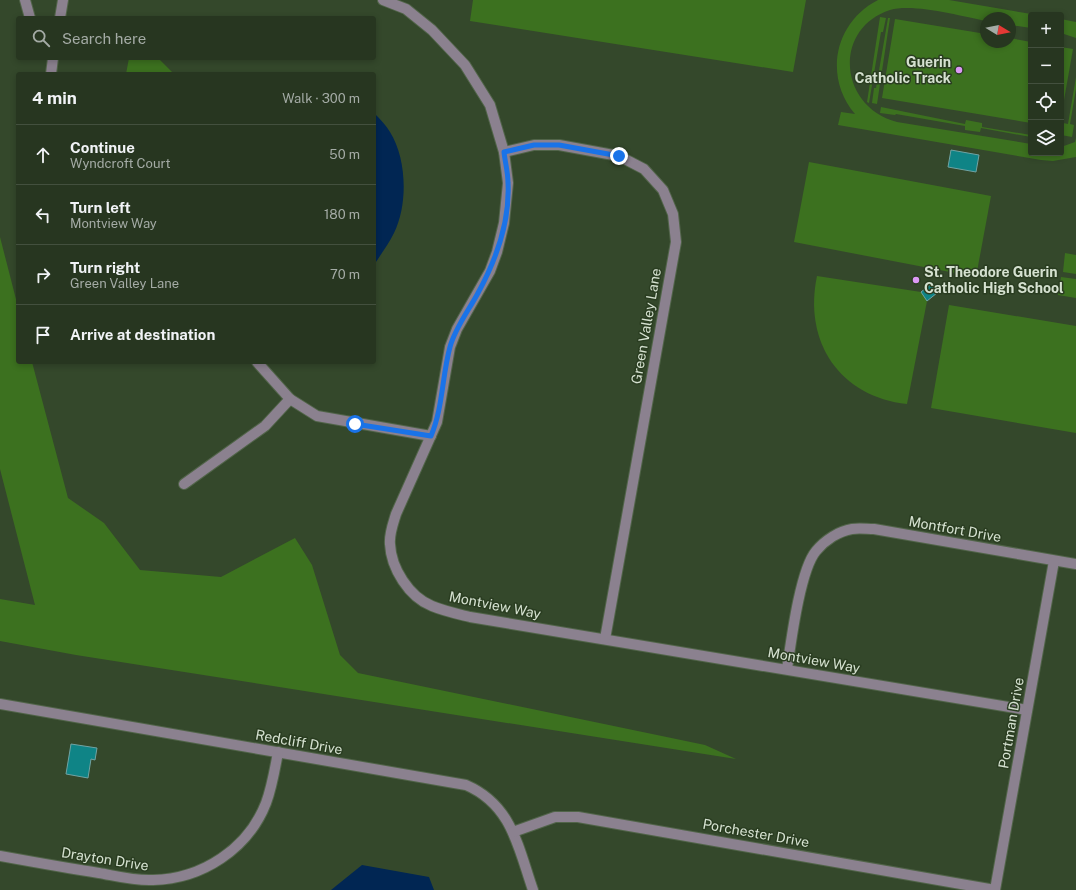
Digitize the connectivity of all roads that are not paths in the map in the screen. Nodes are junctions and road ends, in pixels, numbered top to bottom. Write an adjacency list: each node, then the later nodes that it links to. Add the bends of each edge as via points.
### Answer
1 (25, 0): 4 (street)
2 (63, 0): 5 (street)
3 (383, 0): 8 (street, Montview Way, via 406,9 432,30 465,65 490,106)
4 (29, 16)
5 (60, 16)
6 (53, 60): 7 (street)
7 (50, 72)
8 (504, 152): 11 (street, Montview Way, via 508,183 502,234 490,271 457,329 450,347 437,422); 15 (street, Green Valley Lane, via 534,145 559,145 619,156 644,169 664,190 673,214 676,242)
9 (259, 364): 10 (street)
10 (290, 399): 11 (street, via 317,416); 12 (street, via 265,426)
11 (431, 436): 15 (street, Montview Way, via 392,528 390,544 393,560 409,589 431,605 470,617)
12 (184, 484)
13 (1054, 561): 14 (street, Montfort Drive); 16 (street, Montfort Drive, via 874,529 853,529 831,537 816,551 809,563 800,595); 18 (street, Portman Drive)
14 (1076, 564)
15 (605, 638): 16 (street, Montview Way)
16 (787, 669): 18 (street, Montview Way)
17 (0, 704): 19 (street, Redcliff Drive)
18 (1027, 710): 23 (street, Portman Drive)
19 (278, 752): 20 (street, Redcliff Drive, via 466,785 493,802); 21 (street, Drayton Drive, via 266,804 248,834 220,859 191,874 171,879 138,880)
20 (513, 832): 22 (street, Redcliff Drive); 23 (street, Porchester Drive, via 555,817 578,817)
21 (0, 856)
22 (533, 890)
23 (995, 890)

